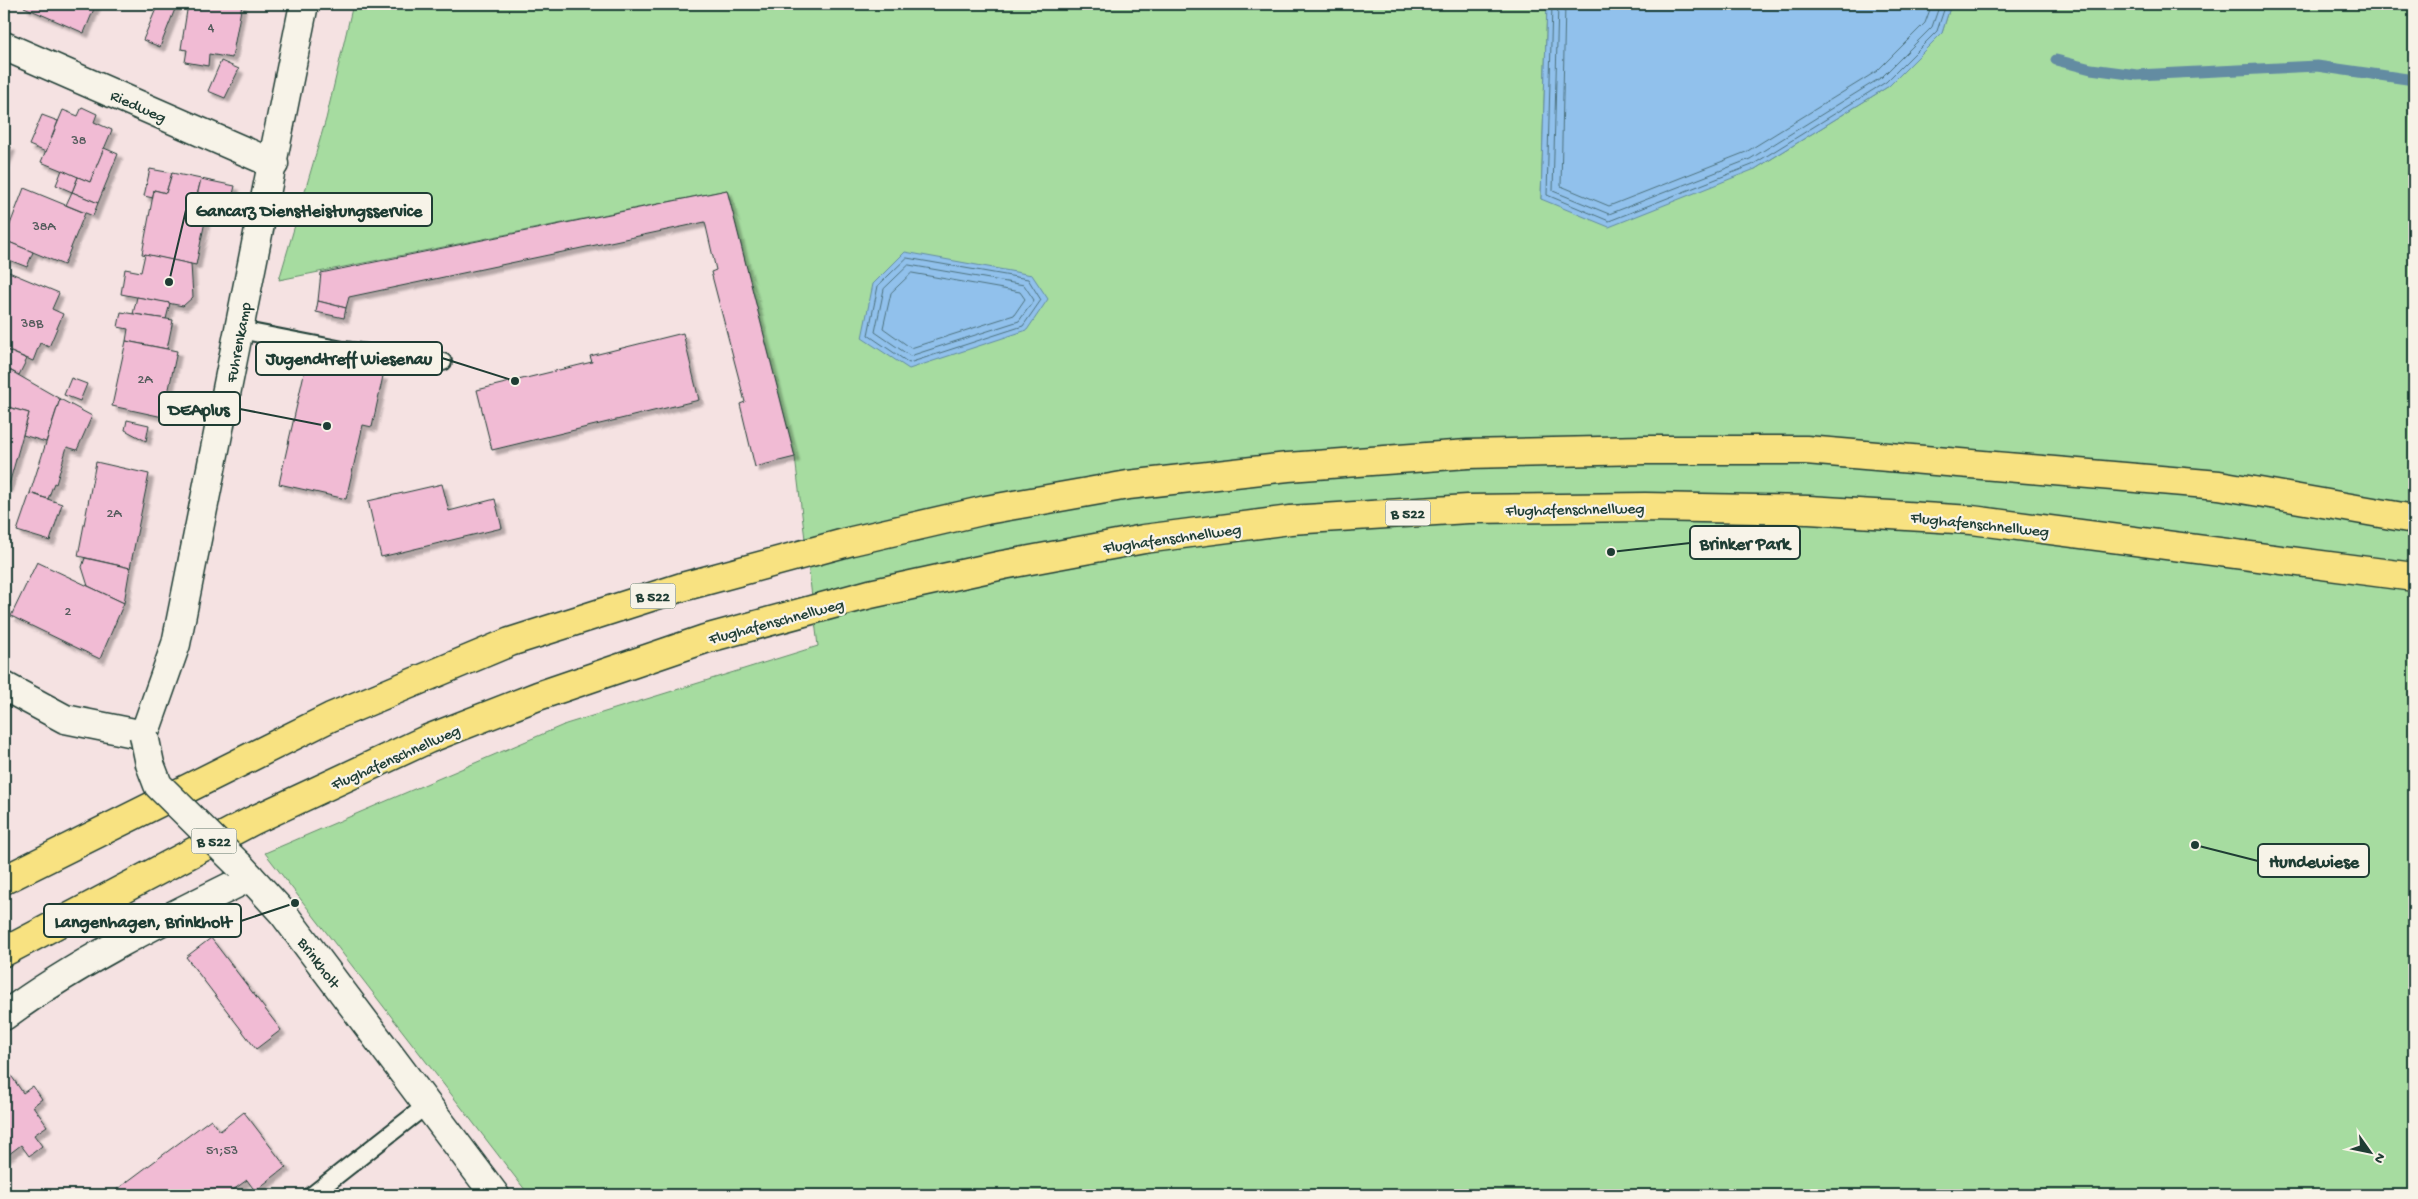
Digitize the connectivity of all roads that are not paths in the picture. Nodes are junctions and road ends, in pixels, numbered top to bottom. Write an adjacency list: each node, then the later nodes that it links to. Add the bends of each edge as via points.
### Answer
1 (304, 4): 3 (street, Fuhrenkamp)
2 (4, 46): 3 (street, Riedweg)
3 (274, 164): 4 (street, Fuhrenkamp)
4 (240, 330): 5 (lane, via 342,350); 9 (street, Fuhrenkamp, via 176,644)
5 (443, 362)
6 (2414, 518): 11 (highway, B 522, via 2219,485 1806,450 1468,454 1288,467 1128,485 986,510 852,541 682,587 510,642 332,718)
7 (2414, 577): 12 (highway, Flughafenschnellweg / B 522, via 1972,520 1809,510 1645,507 1468,509 1290,520 1144,539 870,594 705,639 538,696 428,739 252,821)
8 (4, 686): 9 (street, via 65,719)
9 (144, 735): 10 (street, Brinkholt, bridge, via 158,785)
10 (245, 872): 13 (street, via 118,943); 14 (street, Brinkholt, via 283,914)
11 (4, 880)
12 (4, 952)
13 (4, 1016)
14 (428, 1104): 15 (lane); 16 (street, Brinkholt)
15 (312, 1195)
16 (495, 1195)

